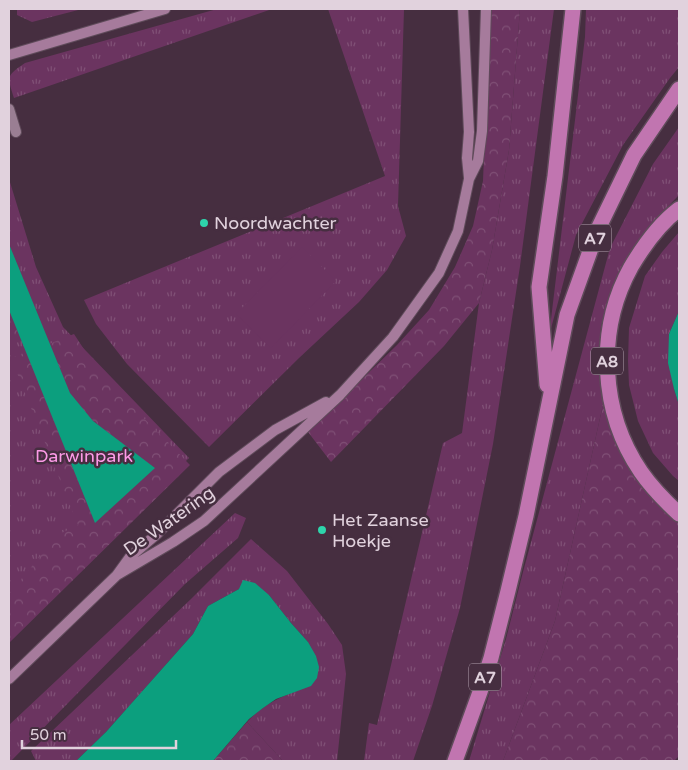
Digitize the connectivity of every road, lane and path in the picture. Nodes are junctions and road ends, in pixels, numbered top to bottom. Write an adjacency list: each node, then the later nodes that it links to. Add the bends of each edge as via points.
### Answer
1 (165, 9): 5 (main road)
2 (463, 9): 9 (main road)
3 (486, 9): 9 (main road, via 482,131 478,160)
4 (573, 9): 12 (highway, A7, via 539,287)
5 (9, 55)
6 (679, 89): 12 (highway, A7, via 634,155 598,229 567,315)
7 (9, 109): 8 (street)
8 (16, 132)
9 (469, 179): 11 (main road, via 458,231 439,273 393,337)
10 (679, 209): 13 (highway, A8, via 648,240 628,273 613,311 607,350 609,390 620,431 640,471)
11 (340, 395): 14 (main road, De Watering, via 204,521); 14 (main road, De Watering, via 275,430 219,472 130,557)
12 (548, 403): 16 (highway, A7, via 526,516 491,658)
13 (679, 514)
14 (117, 575): 15 (main road, De Watering)
15 (9, 679)
16 (455, 761)

